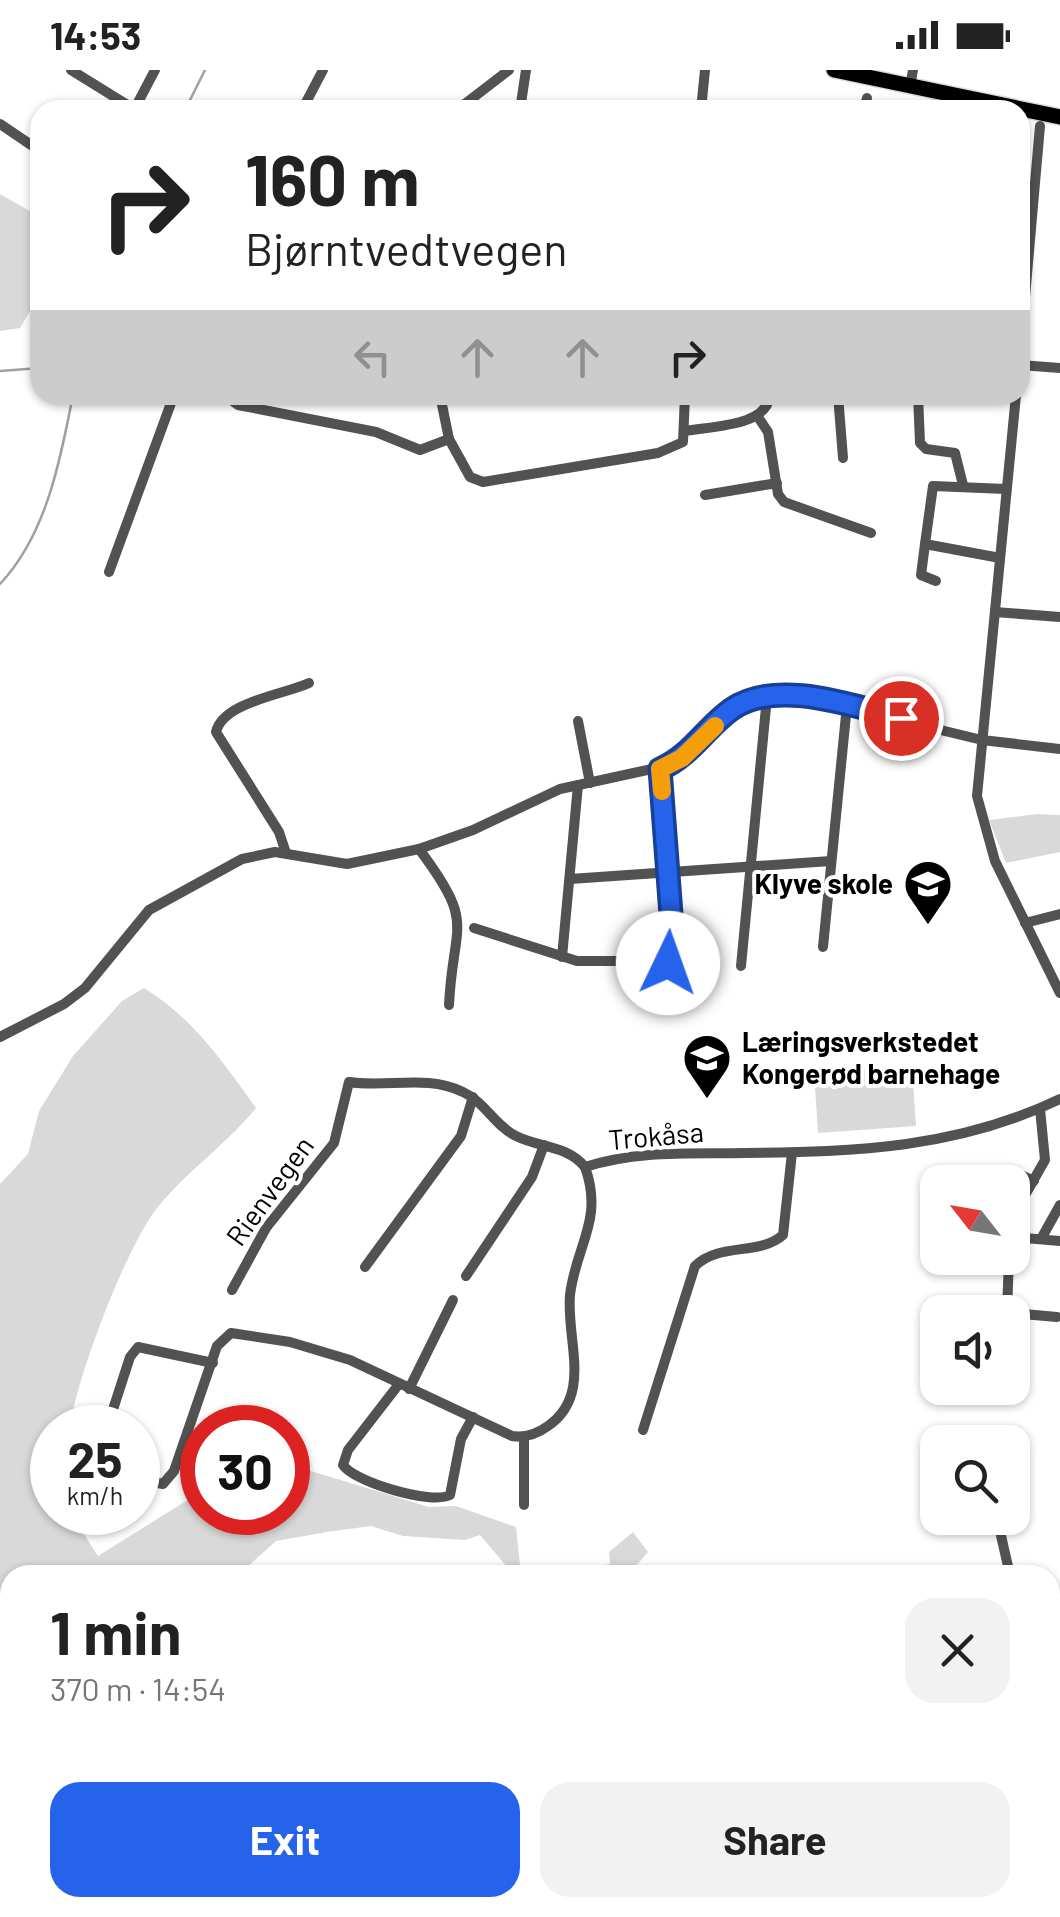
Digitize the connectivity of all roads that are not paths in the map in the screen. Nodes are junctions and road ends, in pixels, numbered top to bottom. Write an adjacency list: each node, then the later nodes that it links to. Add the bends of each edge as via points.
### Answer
1 (71, 70): 10 (street)
2 (155, 70): 11 (street)
3 (323, 70): 12 (street)
4 (509, 70): 13 (street)
5 (526, 70): 14 (street)
6 (704, 70): 15 (street)
7 (834, 70): 9 (highway)
8 (913, 70): 9 (street)
9 (910, 87): 16 (highway)
10 (118, 100)
11 (139, 100)
12 (307, 100)
13 (470, 100)
14 (522, 100)
15 (702, 100)
16 (975, 100)
17 (1030, 111): 18 (highway)
18 (1060, 117)
19 (0, 124): 21 (street)
20 (1040, 126): 22 (street)
21 (30, 145)
22 (1030, 240)
23 (1030, 366): 24 (street)
24 (1060, 368)
25 (170, 405): 46 (street)
26 (241, 405): 34 (street)
27 (256, 405): 34 (street)
28 (442, 405): 37 (street)
29 (685, 405): 36 (street)
30 (766, 405): 35 (street)
31 (839, 405): 38 (street)
32 (919, 405): 40 (street, via 922,446 955,453)
33 (1015, 405): 41 (street)
34 (258, 409): 37 (street, via 376,432 420,450)
35 (758, 417): 36 (street); 39 (street, via 768,432)
36 (686, 431): 37 (street, via 684,442 658,453 483,482 470,477)
37 (449, 440)
38 (842, 458)
39 (776, 484): 42 (street); 43 (street, via 789,505)
40 (964, 485): 41 (street); 44 (street, via 931,488)
41 (1006, 490): 45 (street)
42 (705, 495)
43 (871, 533)
44 (925, 544): 45 (street); 47 (street, via 922,575)
45 (1000, 558): 48 (street)
46 (110, 572)
47 (936, 581)
48 (995, 612): 49 (street); 54 (street)
49 (1060, 618)
50 (309, 683): 59 (street, via 234,710 216,732)
51 (767, 697): 52 (street); 56 (street, via 730,710 682,758); 61 (street)
52 (847, 705): 54 (street); 60 (street)
53 (578, 720): 57 (street)
54 (982, 740): 55 (street); 65 (street, via 980,816)
55 (1060, 749)
56 (660, 769): 57 (street); 62 (street)
57 (584, 784): 58 (street, via 549,792); 63 (street)
58 (419, 849): 59 (street, via 347,864); 71 (street, via 452,894 458,915)
59 (286, 853): 72 (street, via 242,860 149,910 85,988)
60 (831, 861): 61 (street); 67 (street)
61 (751, 866): 62 (street); 69 (street)
62 (668, 872): 63 (street); 68 (street, via 671,961)
63 (570, 878): 68 (street)
64 (1060, 914): 65 (street)
65 (1025, 923): 70 (street)
66 (474, 928): 68 (street)
67 (824, 947)
68 (562, 957)
69 (741, 966)
70 (1060, 993)
71 (449, 1006)
72 (0, 1036)
73 (473, 1097): 76 (street, Rienvegen, via 507,1130); 86 (street, via 461,1136); 88 (street, Rienvegen, via 424,1082 349,1082 334,1144 266,1228)
74 (1060, 1099): 75 (street, Trokåsa)
75 (1040, 1109): 77 (street, Trokåsa, via 912,1147); 80 (street, via 1047,1146)
76 (544, 1145): 78 (street, Rienvegen); 87 (street, via 522,1195)
77 (792, 1153): 78 (street, Trokåsa, via 637,1154); 96 (street, via 783,1234 713,1253 695,1266)
78 (585, 1167): 97 (street, Trokåsa, via 594,1202 571,1292 575,1388 559,1417)
79 (1030, 1179): 80 (street)
80 (1034, 1181): 81 (street)
81 (1030, 1188)
82 (1060, 1206): 84 (street)
83 (1030, 1239): 84 (street)
84 (1040, 1239): 85 (street)
85 (1060, 1241)
86 (365, 1267)
87 (466, 1276)
88 (232, 1290)
89 (453, 1300): 93 (street)
90 (1030, 1315): 91 (street)
91 (1057, 1317)
92 (212, 1363): 93 (street, via 224,1336 242,1333 325,1351); 94 (street, via 138,1346); 98 (street, via 174,1471)
93 (404, 1386): 95 (street); 95 (street, via 348,1450 344,1465 352,1475 444,1499)
94 (115, 1405)
95 (473, 1417): 97 (street)
96 (643, 1430)
97 (524, 1438): 99 (street)
98 (160, 1484)
99 (524, 1505)
100 (1001, 1535): 101 (street)
101 (1008, 1565)

